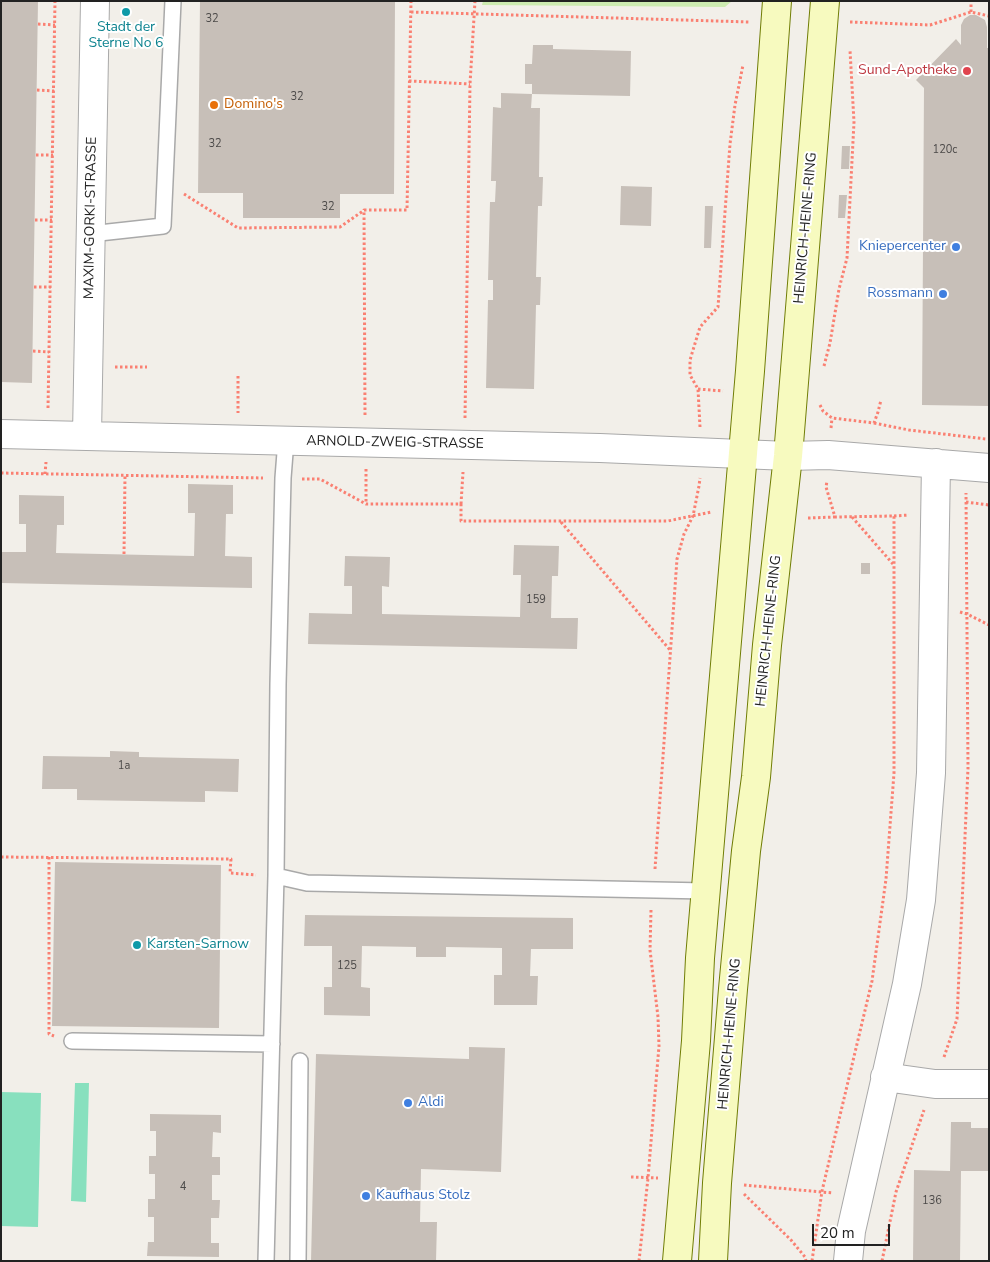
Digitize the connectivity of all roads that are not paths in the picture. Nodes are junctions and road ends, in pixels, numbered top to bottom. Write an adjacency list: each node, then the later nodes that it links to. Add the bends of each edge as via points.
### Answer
1 (95, 1): 5 (street, MAXIM-GORKI-STRASSE)
2 (173, 1): 5 (lane, via 163,226)
3 (777, 1): 9 (main road)
4 (825, 1): 10 (main road, HEINRICH-HEINE-RING)
5 (90, 234): 7 (street, MAXIM-GORKI-STRASSE)
6 (1, 434): 7 (street, ARNOLD-ZWEIG-STRASSE)
7 (86, 435): 8 (street, ARNOLD-ZWEIG-STRASSE)
8 (286, 440): 9 (street, ARNOLD-ZWEIG-STRASSE); 13 (lane, via 282,478)
9 (743, 454): 10 (street, ARNOLD-ZWEIG-STRASSE); 14 (main road)
10 (788, 456): 11 (street, ARNOLD-ZWEIG-STRASSE, via 828,455); 23 (main road, HEINRICH-HEINE-RING, via 733,988)
11 (936, 463): 12 (street, ARNOLD-ZWEIG-STRASSE); 18 (street, via 927,837 921,900 907,984)
12 (977, 467)
13 (276, 876): 14 (lane, via 307,883); 16 (lane)
14 (706, 891): 22 (main road)
15 (72, 1041): 16 (lane)
16 (272, 1044): 20 (lane)
17 (300, 1061): 21 (lane)
18 (885, 1078): 19 (street, via 935,1084); 24 (street, via 851,1231)
19 (989, 1084)
20 (266, 1261)
21 (298, 1261)
22 (677, 1261)
23 (714, 1261)
24 (848, 1261)

